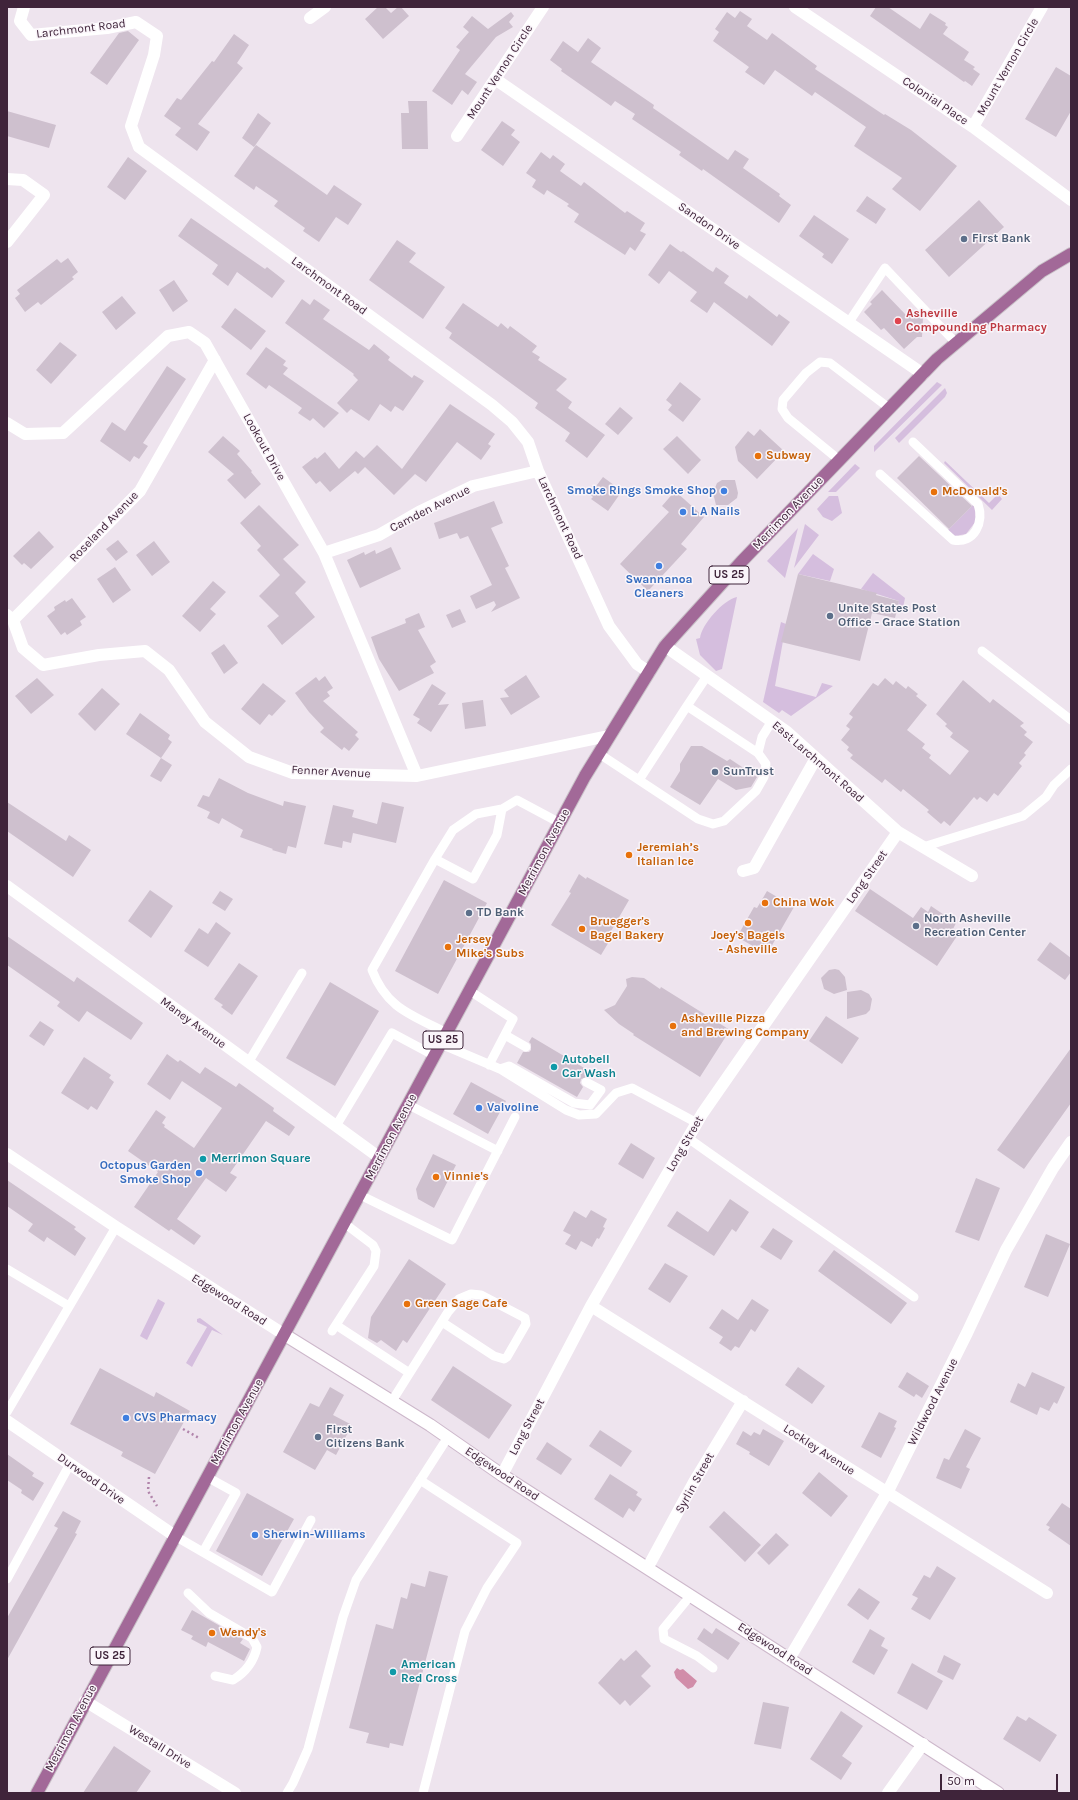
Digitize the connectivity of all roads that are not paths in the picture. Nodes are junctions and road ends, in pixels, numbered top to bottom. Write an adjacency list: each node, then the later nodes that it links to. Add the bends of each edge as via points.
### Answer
1 (24, 7): 22 (street, Larchmont Road, via 20,21 30,35 107,28 136,22 157,36 154,56 131,126 139,147 492,405 512,422 528,442)
2 (325, 7): 6 (street)
3 (543, 7): 7 (street, Mount Vernon Circle)
4 (796, 7): 8 (street, Colonial Place)
5 (1042, 7): 8 (street, Mount Vernon Circle)
6 (310, 18)
7 (495, 79): 9 (street, Mount Vernon Circle); 14 (street, Sandon Drive)
8 (973, 127): 11 (street, Colonial Place)
9 (457, 136)
10 (7, 178): 12 (street, via 23,180 44,195)
11 (1071, 200)
12 (7, 242)
13 (1071, 254): 15 (main road, Merrimon Avenue / US 25, via 1042,271)
14 (849, 322): 15 (lane, via 886,268); 17 (street, Sandon Drive)
15 (956, 343): 17 (main road, Merrimon Avenue / US 25)
16 (215, 360): 19 (street, Lookout Drive, via 205,343 189,332 168,336 63,433 25,434); 24 (street, Lookout Drive); 25 (street, Roseland Avenue, via 140,491)
17 (923, 374): 18 (main road, Merrimon Avenue / US 25)
18 (889, 408): 21 (main road, Merrimon Avenue / US 25); 21 (lane, via 830,363 820,362 806,373 783,400 782,409 788,418)
19 (7, 423)
20 (913, 442): 23 (lane, via 978,504 980,522 972,535 960,541 953,540)
21 (838, 459): 26 (main road, Merrimon Avenue / US 25)
22 (538, 471): 24 (street, Camden Avenue, via 473,486 418,512 379,535); 28 (street, Larchmont Road, via 610,626 637,664)
23 (880, 474)
24 (324, 553): 38 (street, Lookout Drive)
25 (10, 617): 38 (street, Fenner Avenue, via 22,648 43,665 99,655 145,651 169,670 205,722 249,757 293,773)
26 (665, 646): 28 (main road, Merrimon Avenue / US 25); 29 (street, East Larchmont Road)
27 (982, 651): 31 (lane)
28 (649, 672): 33 (main road, Merrimon Avenue / US 25)
29 (707, 676): 30 (lane); 32 (street, East Larchmont Road)
30 (687, 706): 35 (lane); 39 (lane)
31 (1071, 720)
32 (772, 721): 35 (lane, via 762,737); 36 (street, East Larchmont Road)
33 (608, 736): 34 (main road, Merrimon Avenue / US 25); 38 (street, Fenner Avenue)
34 (598, 753): 39 (lane); 41 (main road, Merrimon Avenue / US 25)
35 (758, 753): 39 (lane, via 766,764 764,777 756,791 724,821 713,824 698,819)
36 (816, 758): 42 (street, East Larchmont Road); 45 (street, via 754,868)
37 (1071, 769): 43 (lane, via 1054,785 1046,797 1023,816)
38 (417, 776)
39 (639, 780)
40 (502, 809): 41 (lane, via 517,800); 44 (lane, via 476,814 453,830); 44 (lane, via 496,835 473,879)
41 (560, 823): 49 (main road, Merrimon Avenue / US 25)
42 (898, 832): 43 (street, East Larchmont Road); 61 (street, Long Street)
43 (923, 847): 46 (street, East Larchmont Road)
44 (435, 859): 50 (lane, via 372,970 389,1000)
45 (743, 871)
46 (972, 876)
47 (7, 886): 55 (street, Maney Avenue)
48 (302, 972): 55 (lane)
49 (470, 991): 50 (main road, Merrimon Avenue / US 25); 51 (lane, via 513,1019)
50 (447, 1033): 52 (main road, Merrimon Avenue / US 25)
51 (505, 1035): 53 (lane); 56 (lane)
52 (441, 1044): 54 (main road, Merrimon Avenue / US 25); 56 (lane)
53 (526, 1047)
54 (435, 1056): 59 (main road, Merrimon Avenue / US 25); 62 (lane, via 392,1033)
55 (248, 1063): 62 (street, Maney Avenue)
56 (489, 1065): 57 (lane)
57 (500, 1069): 58 (lane, via 509,1066 574,1103 590,1105 601,1090); 61 (lane, via 560,1107 579,1115 596,1114 616,1093 632,1088)
58 (586, 1082)
59 (408, 1105): 65 (lane); 67 (main road, Merrimon Avenue / US 25)
60 (515, 1117): 65 (lane)
61 (697, 1122): 63 (street, Long Street)
62 (336, 1126): 67 (street, Maney Avenue)
63 (688, 1138): 72 (lane); 74 (street, Long Street)
64 (1071, 1142): 87 (street, Wildwood Avenue, via 1053,1168 1006,1250)
65 (498, 1151): 68 (lane, via 452,1240)
66 (7, 1154): 70 (street, Edgewood Road)
67 (380, 1158): 68 (main road, Merrimon Avenue / US 25)
68 (360, 1195): 69 (main road, Merrimon Avenue / US 25)
69 (344, 1223): 76 (main road, Merrimon Avenue / US 25); 77 (lane, via 373,1245 376,1251 374,1266 334,1328)
70 (116, 1227): 73 (lane); 76 (street, Edgewood Road)
71 (7, 1269): 73 (lane)
72 (914, 1297)
73 (69, 1306): 80 (lane)
74 (591, 1306): 79 (street, Lockley Avenue); 84 (street, Long Street)
75 (442, 1322): 75 (lane, via 459,1299 471,1294 481,1295 519,1314 525,1318 526,1324 504,1358 494,1356); 77 (lane)
76 (285, 1335): 78 (street, Edgewood Road); 85 (main road, Merrimon Avenue / US 25)
77 (408, 1372): 78 (lane)
78 (392, 1401): 82 (street, Edgewood Road)
79 (743, 1401): 87 (street, Lockley Avenue); 91 (street, Syrlin Street, via 694,1482)
80 (7, 1412)
81 (7, 1421): 83 (street, Durwood Drive)
82 (448, 1437): 84 (street, Edgewood Road); 86 (lane)
83 (70, 1464): 89 (street, Durwood Drive); 92 (lane)
84 (502, 1475): 91 (street, Edgewood Road)
85 (207, 1476): 89 (main road, Merrimon Avenue / US 25); 90 (lane, via 236,1494)
86 (420, 1480): 103 (lane, via 356,1580 343,1617 308,1749 294,1783); 104 (lane, via 517,1543 487,1588 465,1632)
87 (887, 1493): 94 (street, Lockley Avenue); 96 (street, Wildwood Avenue)
88 (311, 1520): 90 (lane, via 272,1592)
89 (175, 1536): 90 (lane); 99 (main road, Merrimon Avenue / US 25)
90 (203, 1552)
91 (648, 1568): 95 (street, Edgewood Road)
92 (7, 1579)
93 (188, 1593): 98 (lane, via 209,1613 252,1638 257,1647 255,1656 242,1675 233,1680)
94 (1047, 1593)
95 (691, 1595): 96 (street, Edgewood Road); 97 (lane, via 663,1629 664,1639)
96 (789, 1659): 100 (street, Edgewood Road)
97 (714, 1668)
98 (214, 1676)
99 (85, 1701): 101 (main road, Merrimon Avenue / US 25); 102 (street, Westall Drive)
100 (924, 1744): 105 (street); 106 (street, Edgewood Road)
101 (37, 1793)
102 (235, 1793)
103 (287, 1793)
104 (423, 1793)
105 (888, 1793)
106 (998, 1793)

